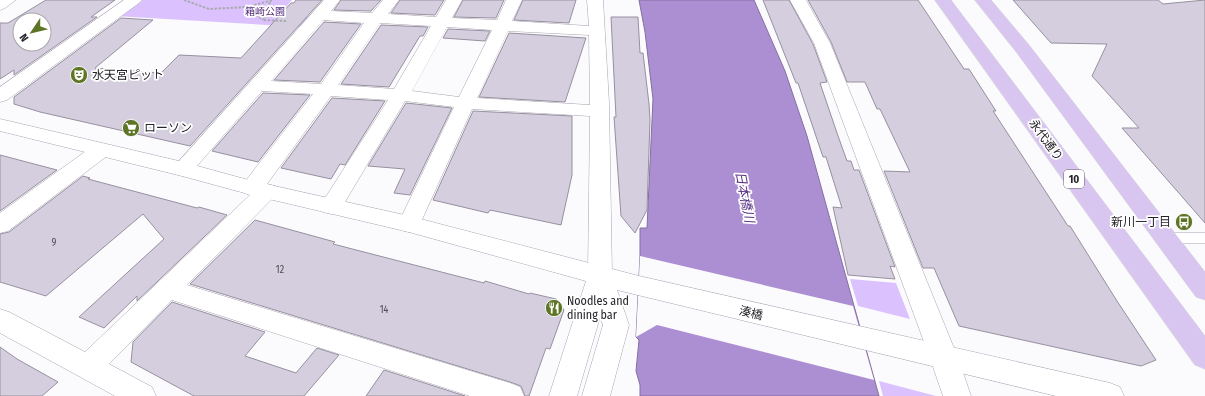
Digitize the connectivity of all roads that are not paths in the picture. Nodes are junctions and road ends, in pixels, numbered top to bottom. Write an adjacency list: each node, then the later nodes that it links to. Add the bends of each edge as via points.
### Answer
1 (8, 0): 11 (street)
2 (134, 0): 20 (street)
3 (332, 0): 12 (street)
4 (390, 0): 13 (street)
5 (454, 0): 14 (street)
6 (514, 0): 15 (street)
7 (595, 0): 16 (street)
8 (798, 0): 36 (street, via 822,43)
9 (943, 0): 37 (main road, 永代通り / 10)
10 (983, 0): 30 (main road)
11 (0, 5)
12 (316, 19): 13 (street); 17 (street)
13 (375, 19): 14 (street); 18 (street)
14 (439, 23): 15 (street); 19 (street)
15 (502, 25): 16 (street); 21 (street)
16 (597, 31): 22 (street)
17 (257, 85): 18 (street); 25 (street)
18 (326, 90): 19 (street); 26 (street)
19 (400, 95): 21 (street); 27 (street)
20 (0, 96)
21 (466, 103): 22 (street); 28 (street)
22 (599, 110): 32 (street)
23 (0, 125): 24 (street, 湊橋)
24 (100, 151): 25 (street, 湊橋); 29 (street)
25 (183, 169): 26 (street, 湊橋)
26 (259, 190): 27 (street, 湊橋); 33 (street)
27 (331, 206): 28 (street, 湊橋)
28 (409, 224): 32 (street, 湊橋)
29 (0, 225)
30 (1165, 238): 31 (lane); 34 (main road)
31 (1205, 238)
32 (600, 275): 36 (street, 湊橋); 41 (street); 42 (street, via 616,325)
33 (168, 289): 38 (street); 40 (street)
34 (1205, 290)
35 (0, 320): 38 (street)
36 (944, 358): 43 (street); 44 (street, 湊橋)
37 (1205, 358)
38 (88, 367): 39 (street)
39 (142, 396)
40 (510, 396)
41 (563, 396)
42 (596, 396)
43 (957, 396)
44 (1110, 396)

